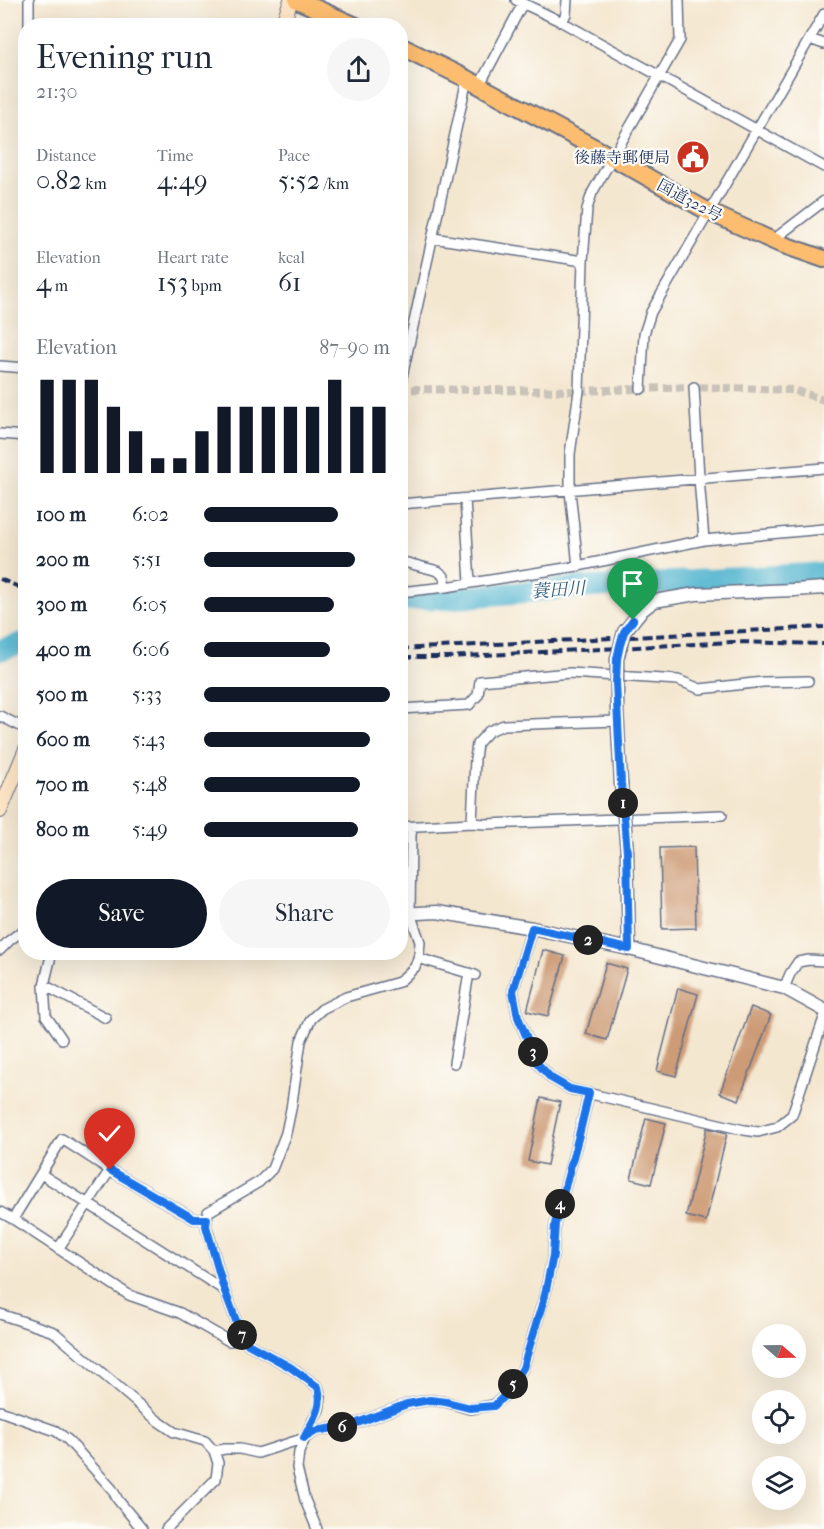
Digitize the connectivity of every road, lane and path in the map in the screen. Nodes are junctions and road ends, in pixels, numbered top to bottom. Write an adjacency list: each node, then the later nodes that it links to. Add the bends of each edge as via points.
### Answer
1 (29, 0): 8 (street)
2 (291, 0): 9 (main road)
3 (297, 0): 10 (highway)
4 (567, 0): 11 (street)
5 (679, 0): 15 (street, via 680,40)
6 (519, 2): 11 (street); 16 (street)
7 (824, 14): 12 (street)
8 (29, 18)
9 (285, 18)
10 (338, 18)
11 (562, 22): 15 (street)
12 (810, 39): 13 (street); 17 (street)
13 (824, 44)
14 (408, 50): 16 (highway, 国道322号)
15 (660, 76): 17 (street); 18 (street)
16 (473, 82): 18 (highway, 国道322号); 22 (street)
17 (757, 131): 19 (street); 21 (street)
18 (612, 157): 21 (highway, 国道322号); 25 (street, via 587,209)
19 (824, 167)
20 (824, 201): 23 (street)
21 (710, 212): 23 (highway, 国道322号); 30 (street, via 651,312 644,334)
22 (433, 238): 25 (street); 26 (street)
23 (772, 240): 24 (highway, 国道322号)
24 (824, 260)
25 (583, 261): 35 (street, via 579,392 570,454)
26 (408, 350)
27 (0, 366): 28 (street)
28 (18, 367)
29 (694, 387): 34 (street)
30 (641, 389)
31 (0, 434): 32 (street)
32 (18, 435)
33 (824, 468): 34 (street)
34 (699, 478): 35 (street); 39 (street)
35 (570, 491): 36 (street); 41 (street)
36 (465, 499): 37 (street); 42 (street)
37 (408, 503)
38 (824, 529): 39 (street)
39 (705, 540): 41 (street)
40 (408, 563): 43 (street, via 438,571 444,576)
41 (578, 566): 42 (street)
42 (470, 583): 43 (street)
43 (446, 587): 45 (street)
44 (824, 588): 48 (street, bridge, via 696,594 654,602 624,632 617,659)
45 (408, 591)
46 (808, 681): 47 (street, via 700,689 678,680 570,674 480,681 478,695 469,705)
47 (408, 709)
48 (617, 715): 54 (street, via 504,725 489,731 477,744); 62 (street, bridge)
49 (0, 716): 50 (street)
50 (18, 725)
51 (18, 768): 52 (main road)
52 (0, 811)
53 (722, 815): 54 (street)
54 (472, 823): 56 (street)
55 (408, 827): 56 (street)
56 (412, 827): 57 (street)
57 (408, 874)
58 (408, 913): 60 (street, via 437,912)
59 (408, 919): 64 (street, via 420,942)
60 (532, 928): 62 (street); 74 (street, via 513,991 518,1017 538,1064 551,1078 570,1089)
61 (18, 934): 63 (street)
62 (629, 949): 68 (street)
63 (0, 950)
64 (418, 958): 73 (street, via 472,974 464,994); 80 (street, via 415,967 399,982 346,997 311,1019 301,1041 286,1133 272,1169 259,1182 208,1212)
65 (50, 960): 67 (street)
66 (824, 961): 68 (street, via 798,962)
67 (44, 986): 70 (street); 72 (street, via 46,1016)
68 (784, 988): 69 (street)
69 (824, 1010)
70 (105, 1018)
71 (824, 1018): 74 (street, via 792,1115 777,1126 758,1132 744,1130)
72 (62, 1039)
73 (454, 1063)
74 (589, 1093): 86 (street, via 555,1224 545,1295 523,1368 508,1392 494,1406 470,1408 430,1400 407,1404 352,1425 316,1431)
75 (110, 1170): 76 (street, via 62,1139); 77 (street); 80 (street, via 194,1219)
76 (41, 1174): 77 (street); 79 (street)
77 (88, 1204): 81 (street); 82 (street)
78 (0, 1212): 79 (street)
79 (13, 1219): 81 (street)
80 (207, 1219): 82 (street)
81 (58, 1249): 84 (street, via 135,1298 180,1313 229,1341)
82 (225, 1290): 84 (street)
83 (0, 1314): 87 (street, via 54,1332 158,1421 174,1432 205,1441)
84 (245, 1339): 86 (street, via 318,1387 319,1410)
85 (0, 1411): 88 (street, via 56,1431 68,1440)
86 (304, 1438): 87 (street, via 258,1453 240,1449); 90 (street, via 297,1468)
87 (214, 1451): 89 (street, via 218,1463 216,1479)
88 (142, 1529)
89 (166, 1529)
90 (317, 1529)

